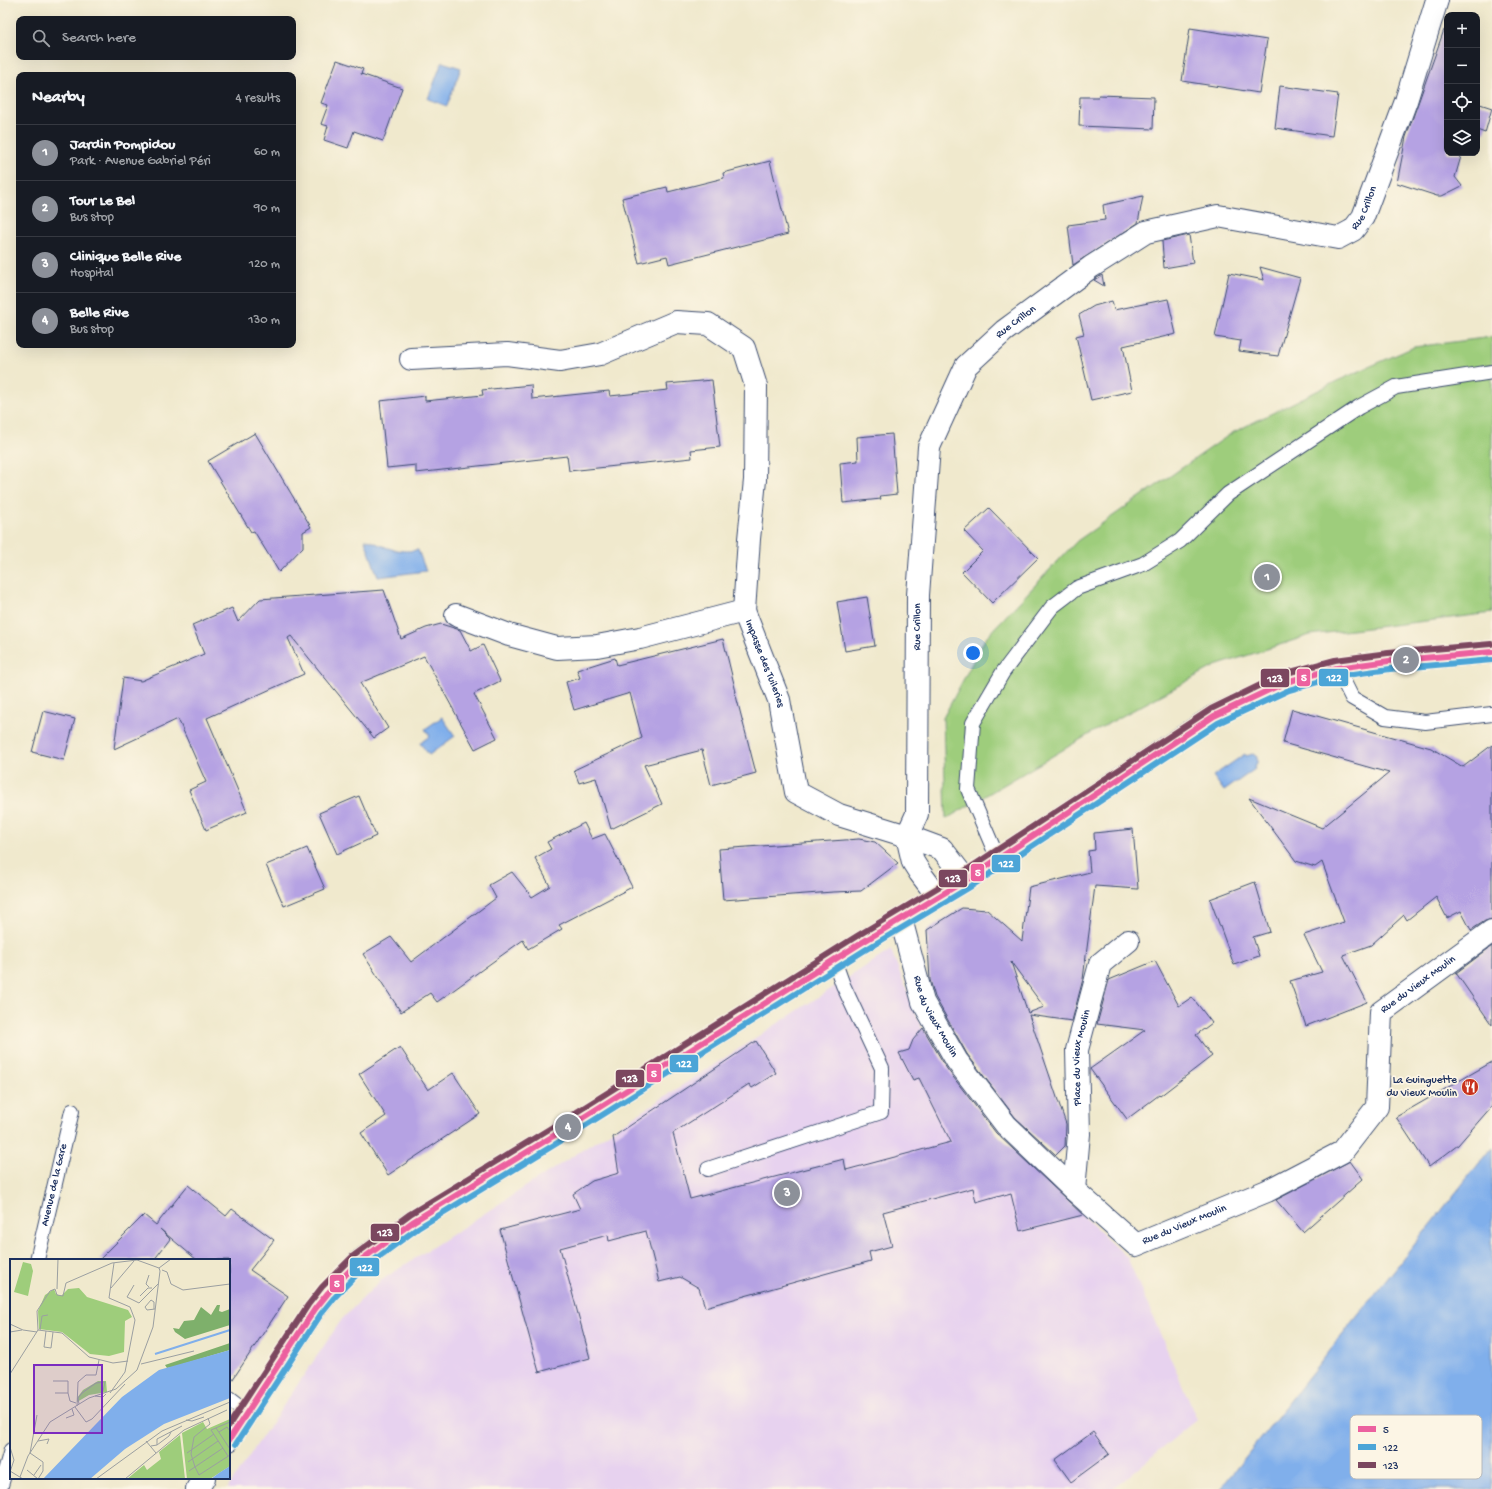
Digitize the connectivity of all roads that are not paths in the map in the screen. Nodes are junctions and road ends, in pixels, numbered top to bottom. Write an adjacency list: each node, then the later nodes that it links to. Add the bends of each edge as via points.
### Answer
1 (1437, 0): 9 (street, Rue Crillon, via 1404,108 1364,217 1353,230 1338,238 1218,216 1146,232 1091,267 1004,331 966,366 929,447 918,595 917,814)
2 (411, 359): 4 (street, via 507,354 560,361 600,354 676,322 708,324 744,348 756,386 755,480)
3 (1492, 372): 10 (lane, via 1396,387 1359,407 1228,494 1180,541 1143,564 1077,588 1052,607 1003,672 973,723 968,789)
4 (744, 611): 5 (street, Impasse des Tuileries, via 640,638 597,646 558,648 509,635); 9 (street, Impasse des Tuileries, via 779,700 796,792 839,815)
5 (456, 615)
6 (1492, 652): 7 (street)
7 (1337, 668): 8 (lane, via 1352,698 1385,717 1425,722); 10 (street, via 1286,682 1214,716)
8 (1492, 714)
9 (907, 836): 11 (street, Impasse des Tuileries, via 942,849); 12 (street, via 913,862)
10 (998, 859): 11 (street)
11 (966, 880): 12 (street)
12 (938, 897): 13 (street)
13 (901, 919): 16 (street); 19 (street, Rue du Vieux Moulin, via 923,1002 957,1061 1006,1125)
14 (1492, 931): 19 (street, Rue du Vieux Moulin, via 1381,1012 1378,1107 1342,1152 1267,1191 1136,1245)
15 (1128, 941): 19 (street, Place du Vieux Moulin, via 1100,964 1077,1050 1079,1134)
16 (834, 960): 18 (lane, via 882,1068 881,1112); 22 (street, via 555,1136 414,1221 357,1263 315,1309)
17 (72, 1111): 20 (lane, Avenue de la Gare)
18 (708, 1169)
19 (1074, 1190)
20 (37, 1259)
21 (230, 1400): 22 (lane)
22 (247, 1412): 23 (street)
23 (230, 1438)
24 (10, 1454): 26 (lane)
25 (203, 1479): 27 (street)
26 (0, 1489)
27 (197, 1489)

